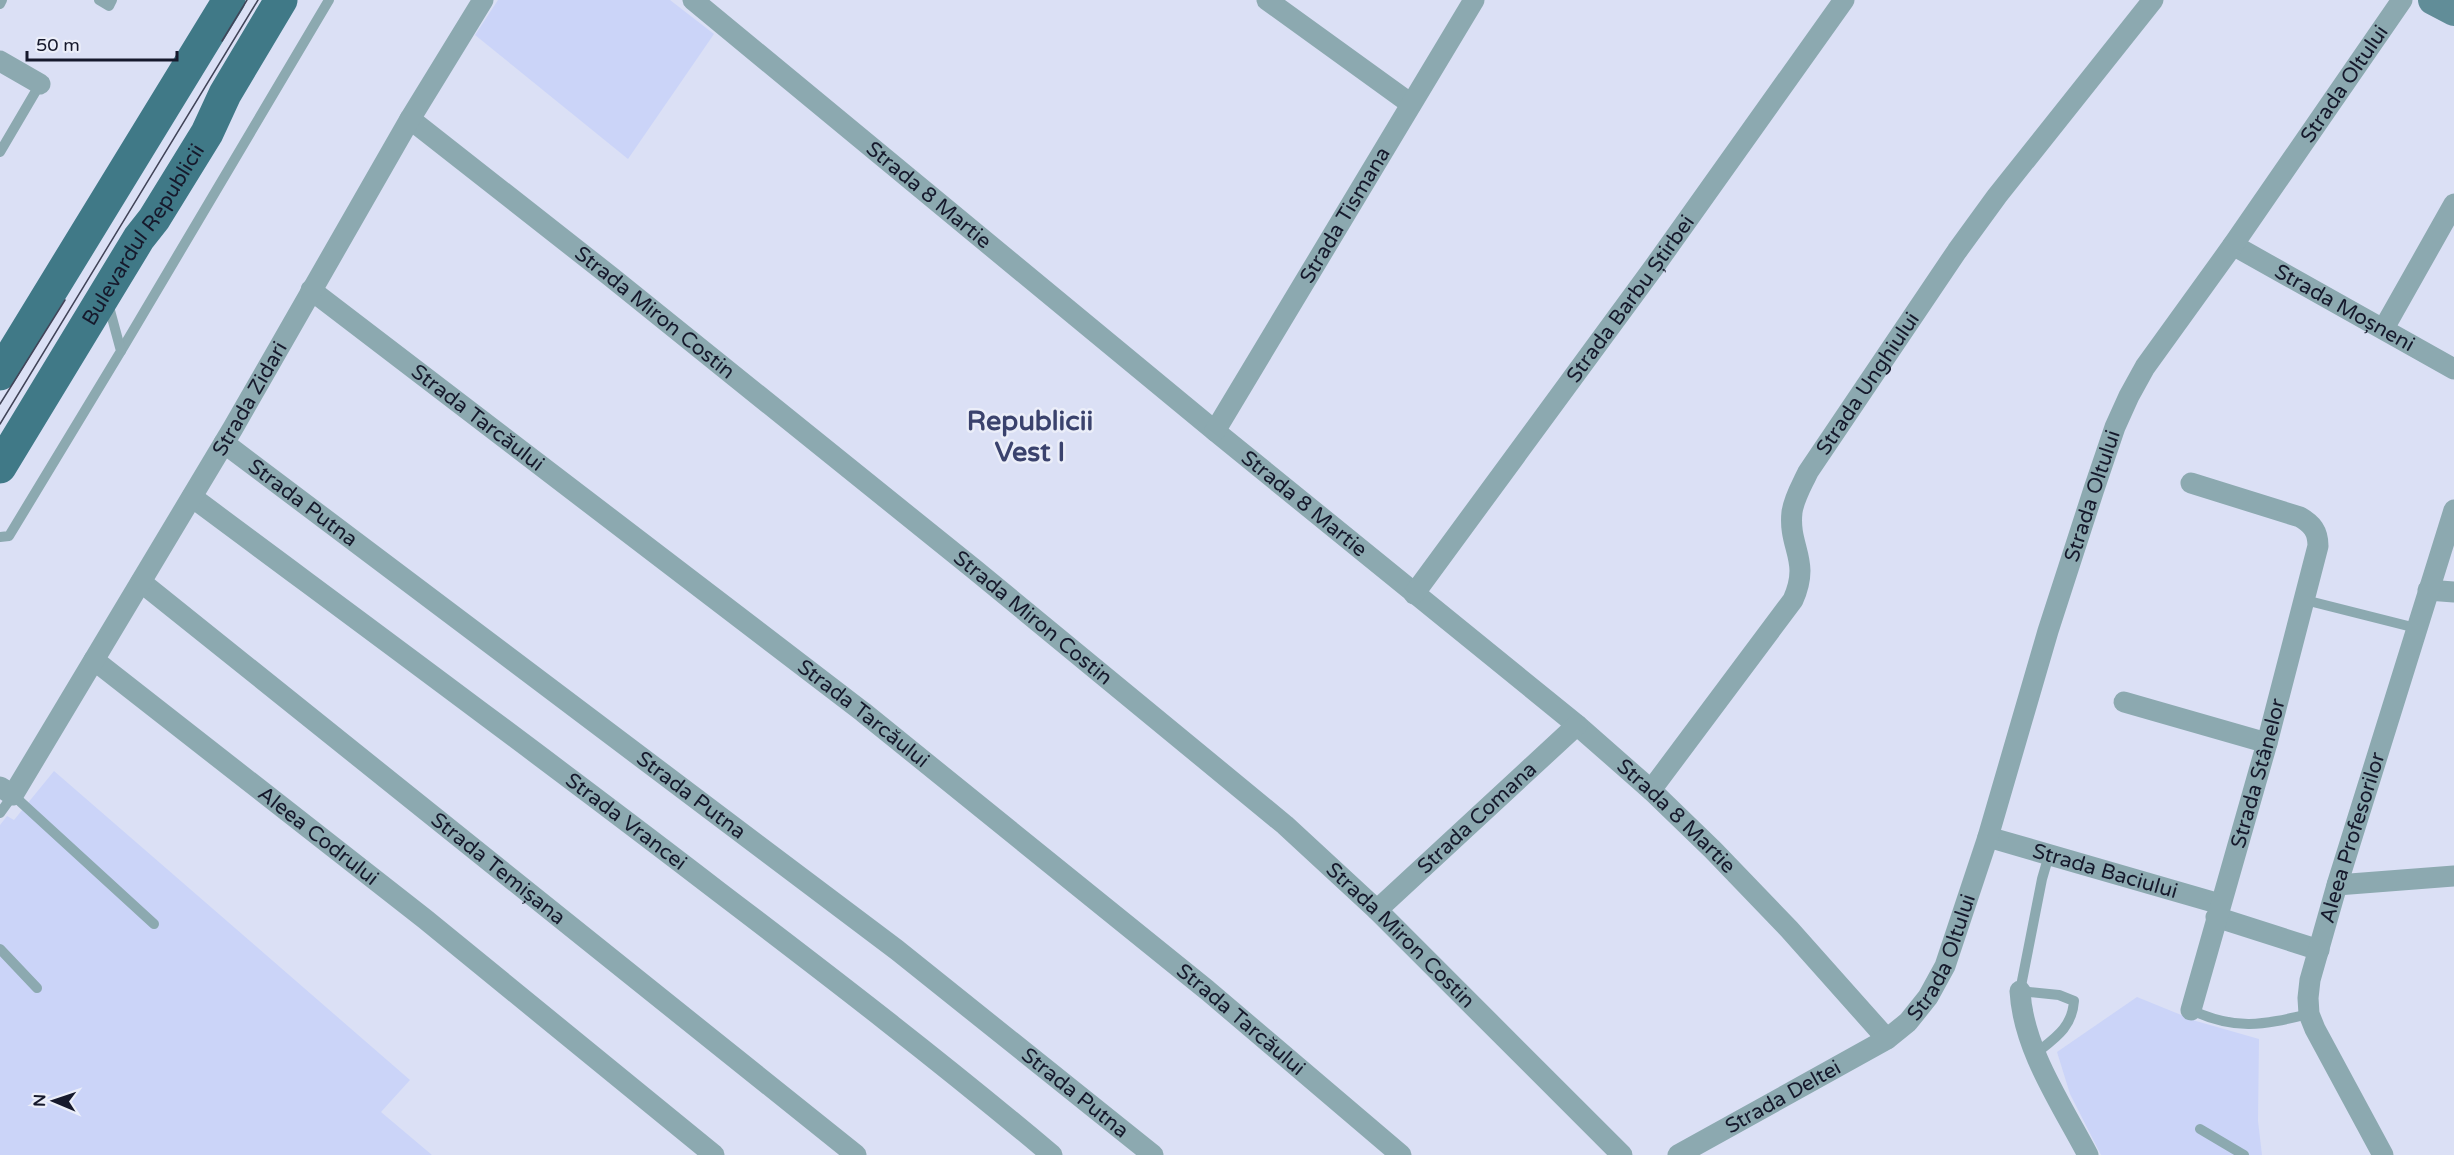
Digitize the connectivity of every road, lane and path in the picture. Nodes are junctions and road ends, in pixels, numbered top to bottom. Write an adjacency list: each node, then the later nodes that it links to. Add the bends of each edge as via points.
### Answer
1 (2, 0): 15 (lane)
2 (99, 0): 3 (lane, via 109,6)
3 (112, 0)
4 (229, 0): 29 (main road)
5 (281, 0): 25 (main road, Bulevardul Republicii, via 201,142)
6 (329, 0): 27 (lane)
7 (483, 0): 20 (street, Strada Zidari)
8 (693, 0): 30 (street, Strada 8 Martie)
9 (1266, 0): 19 (street)
10 (1474, 0): 19 (street, Strada Tismana)
11 (1844, 0): 40 (street, Strada Barbu Știrbei)
12 (2153, 0): 47 (street, Strada Unghiului, via 1964,242 1808,472 1792,512 1802,572 1793,600)
13 (2403, 0): 23 (street, Strada Oltului)
14 (2433, 0): 16 (street)
15 (0, 4)
16 (2454, 11)
17 (0, 61): 18 (street)
18 (40, 84): 21 (lane)
19 (1411, 104): 30 (street, Strada Tismana)
20 (410, 119): 24 (street, Strada Zidari); 54 (street, Strada Miron Costin, via 974,568 1285,825)
21 (0, 152)
22 (2454, 204): 26 (street)
23 (2233, 245): 26 (street, Strada Moșneni); 50 (street, Strada Oltului, via 2145,367 2115,427 2048,631)
24 (311, 290): 31 (street, Strada Zidari); 70 (street, Strada Tarcăului, via 863,712 1207,990)
25 (105, 295): 27 (lane); 32 (main road, Bulevardul Republicii)
26 (2385, 328): 28 (street, Strada Moșneni)
27 (121, 351): 36 (lane, via 9,536)
28 (2454, 369)
29 (0, 374)
30 (1215, 431): 40 (street, Strada 8 Martie)
31 (224, 443): 34 (street, Strada Zidari); 69 (street, Strada Putna, via 897,950)
32 (0, 467)
33 (2191, 483): 41 (street, Strada Stânelor, via 2310,523 2318,534 2318,546)
34 (192, 497): 37 (street, Strada Zidari); 68 (street, Strada Vrancei, via 858,996)
35 (2454, 510): 38 (street, Aleea Profesorilor)
36 (0, 537)
37 (141, 582): 43 (street, Strada Zidari); 67 (street, Strada Temișana)
38 (2428, 590): 39 (street); 42 (street, Aleea Profesorilor)
39 (2454, 591)
40 (1414, 594): 45 (street, Strada 8 Martie)
41 (2305, 600): 42 (lane); 46 (street, Strada Stânelor)
42 (2416, 628): 53 (street, Aleea Profesorilor)
43 (94, 660): 48 (street, Strada Zidari); 66 (street, Aleea Codrului, via 425,919)
44 (2124, 702): 46 (street)
45 (1577, 725): 47 (street, Strada 8 Martie); 54 (street, Strada Comana)
46 (2267, 743): 55 (street, Strada Stânelor)
47 (1651, 790): 63 (street, Strada 8 Martie, via 1781,921)
48 (6, 791): 49 (lane); 56 (lane)
49 (0, 813)
50 (1988, 837): 51 (street, Strada Baciului); 63 (street, Strada Oltului, via 1945,966 1928,997 1908,1022)
51 (2049, 855): 55 (street, Strada Baciului); 60 (lane)
52 (2454, 876): 53 (street)
53 (2337, 885): 58 (street, Aleea Profesorilor)
54 (1377, 910): 71 (street, Strada Miron Costin)
55 (2218, 911): 58 (street, Strada Baciului); 61 (street, Strada Stânelor)
56 (154, 924)
57 (0, 948): 59 (lane)
58 (2319, 950): 62 (street, Aleea Profesorilor, via 2310,980)
59 (38, 988)
60 (2020, 991): 64 (street); 64 (lane, via 2059,995 2074,1001 2064,1031)
61 (2191, 1010): 62 (lane, via 2214,1020 2263,1025)
62 (2309, 1014): 75 (street, Aleea Profesorilor)
63 (1887, 1039): 72 (street, Strada Deltei)
64 (2035, 1054): 73 (street)
65 (2200, 1129): 74 (lane)
66 (714, 1155)
67 (856, 1155)
68 (1052, 1155)
69 (1153, 1155)
70 (1401, 1155)
71 (1622, 1155)
72 (1678, 1155)
73 (2088, 1155)
74 (2244, 1155)
75 (2383, 1155)

